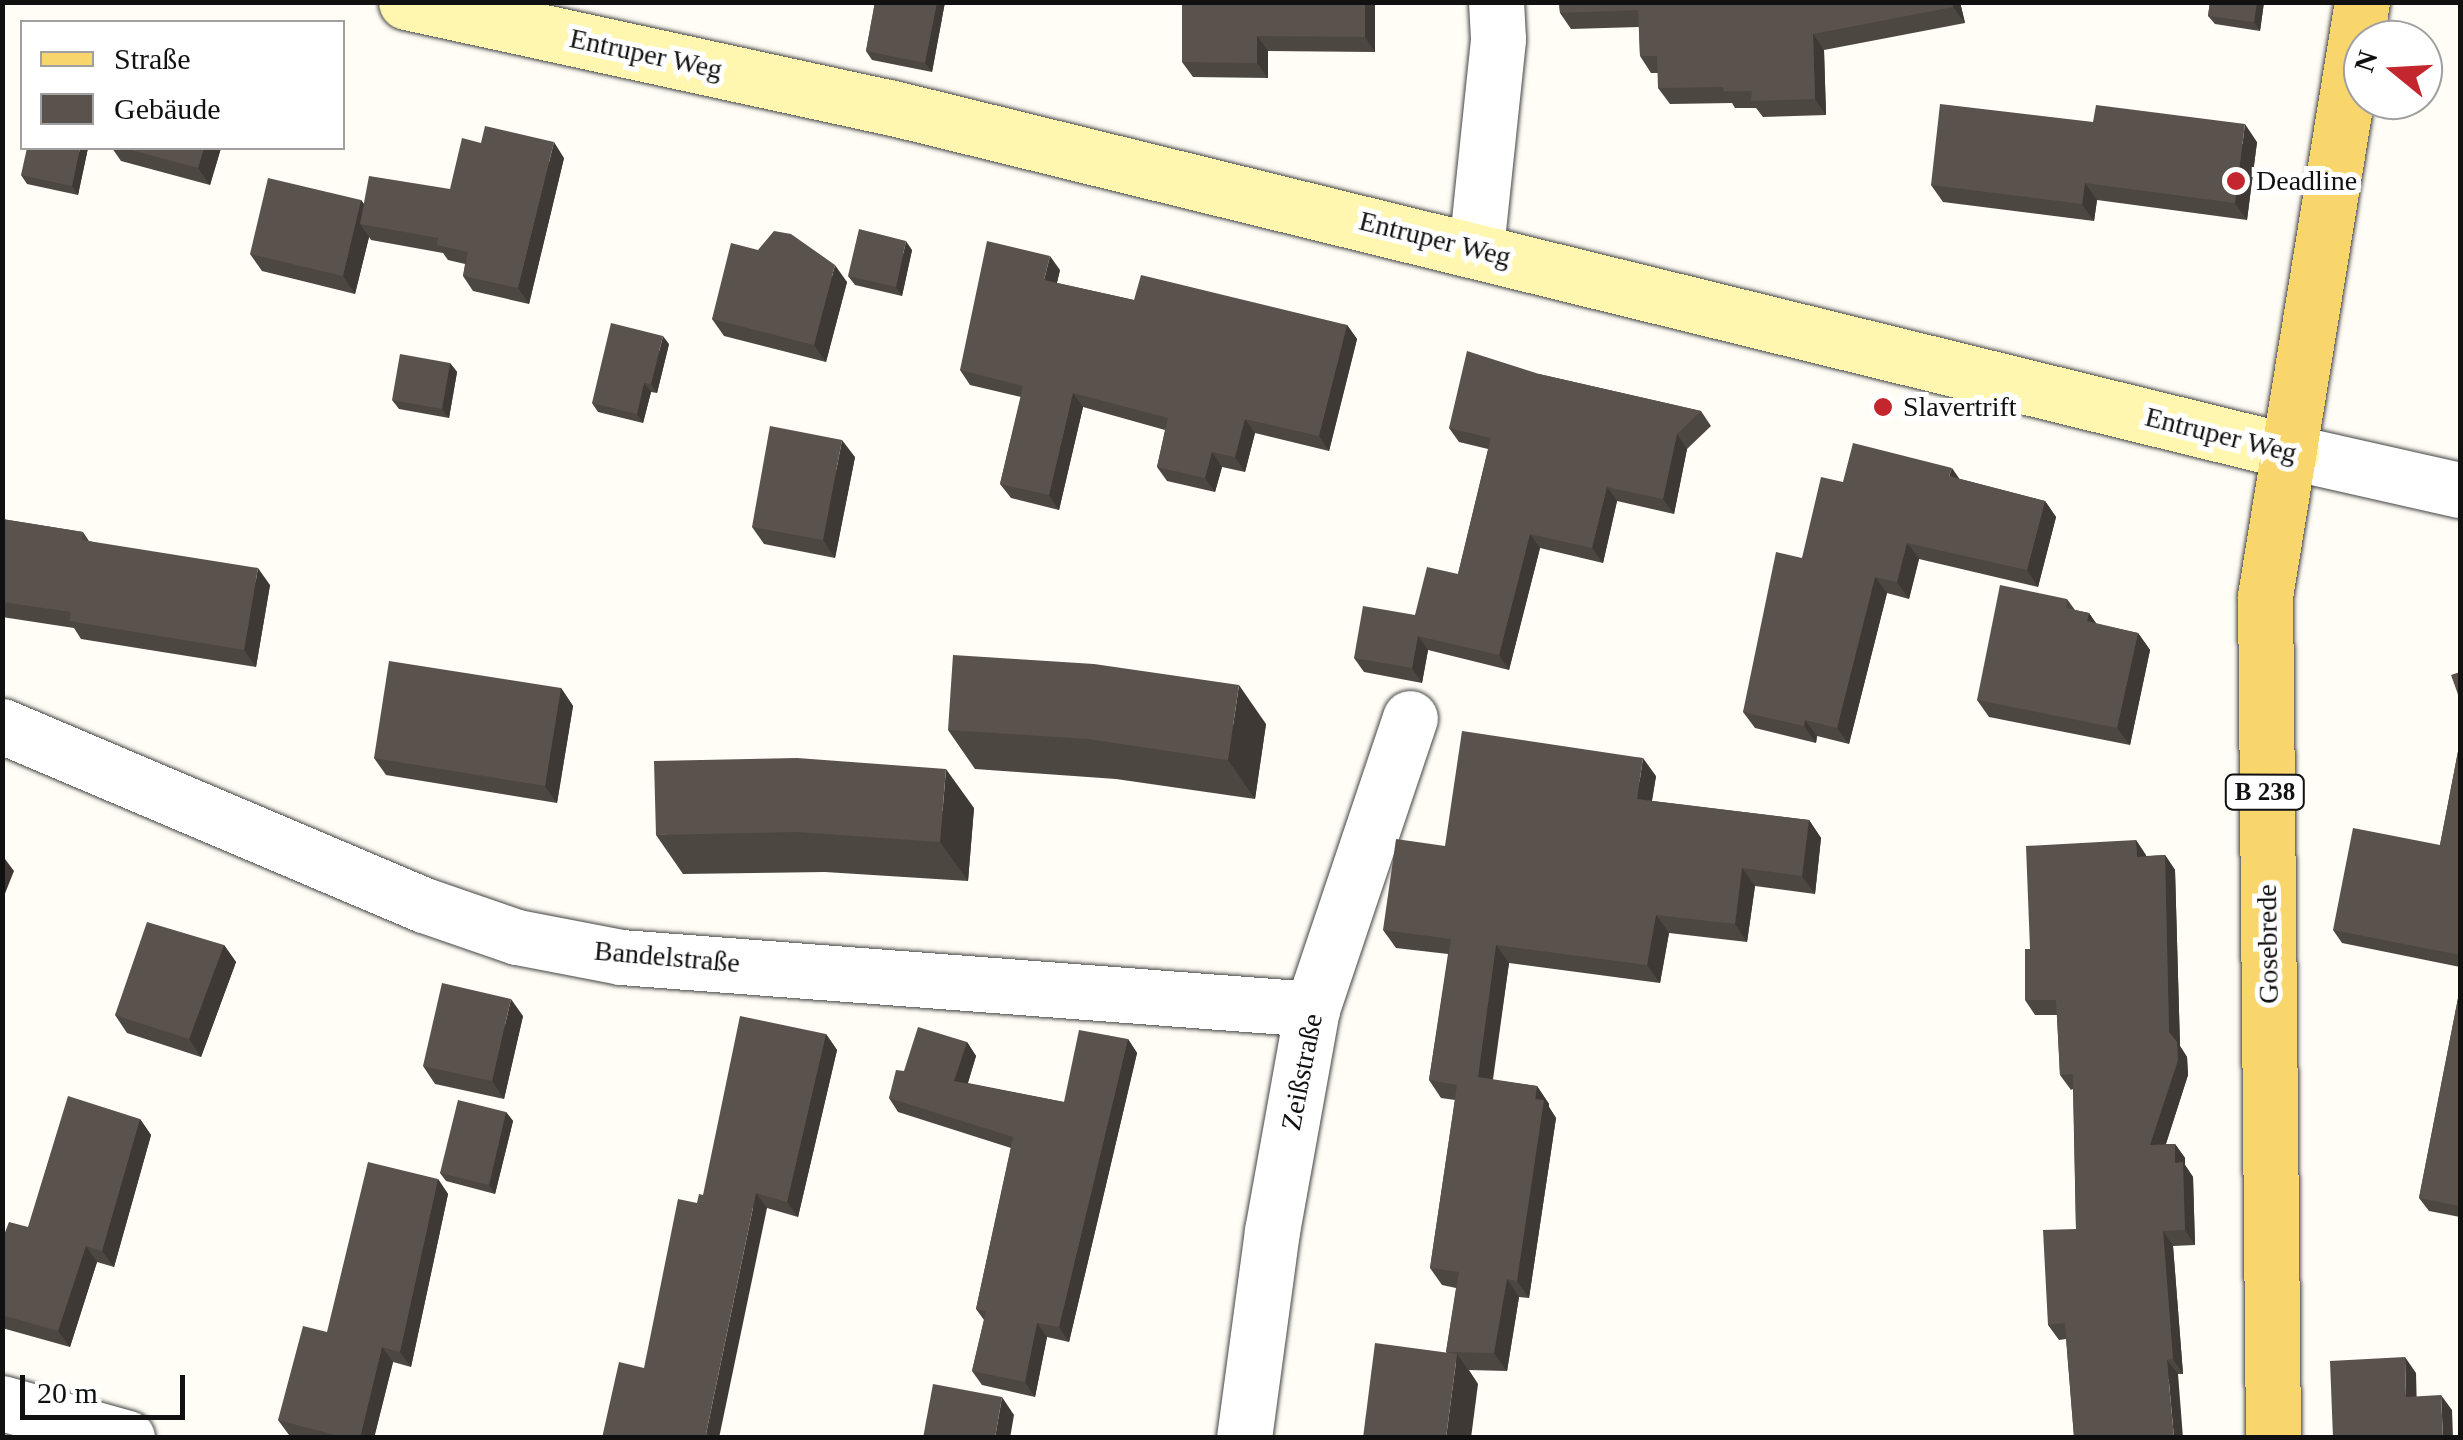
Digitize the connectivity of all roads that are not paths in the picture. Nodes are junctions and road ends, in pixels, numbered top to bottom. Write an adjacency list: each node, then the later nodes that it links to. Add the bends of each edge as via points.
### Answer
1 (406, 2): 4 (main road, Entruper Weg, via 888,106)
2 (1496, 2): 4 (street)
3 (2362, 2): 5 (main road, B 238)
4 (1476, 248): 5 (main road, Entruper Weg)
5 (2291, 452): 6 (street, Entruper Weg); 13 (main road, Gosebrede / B 238, via 2265,596)
6 (2460, 490)
7 (1410, 718): 9 (street, Zeißstraße)
8 (2, 726): 9 (street, Bandelstraße, via 424,906 517,937 621,957)
9 (1312, 1010): 12 (street, Zeißstraße)
10 (2, 1403): 11 (street)
11 (127, 1438)
12 (1244, 1438)
13 (2273, 1438)

